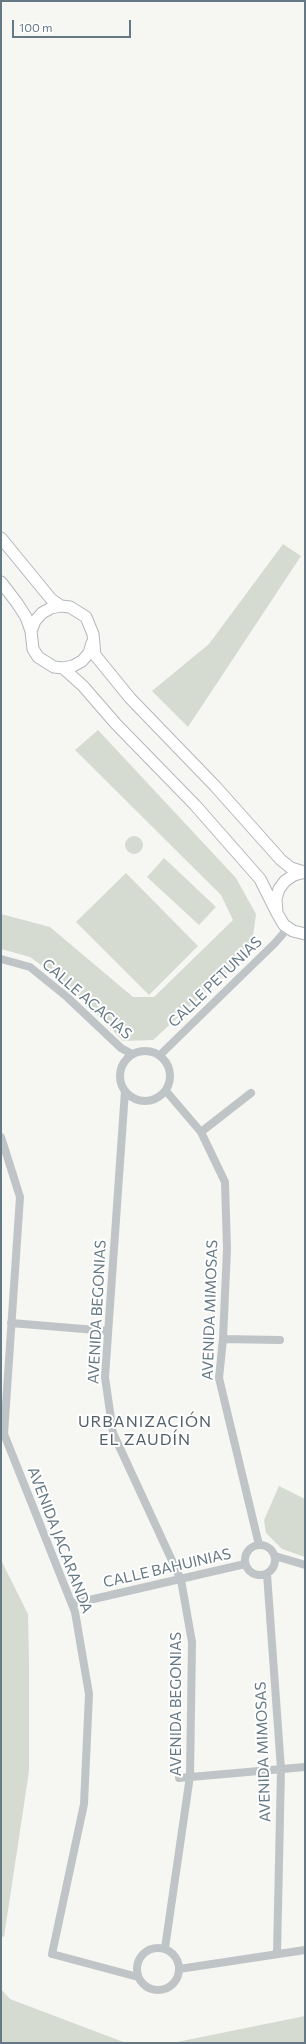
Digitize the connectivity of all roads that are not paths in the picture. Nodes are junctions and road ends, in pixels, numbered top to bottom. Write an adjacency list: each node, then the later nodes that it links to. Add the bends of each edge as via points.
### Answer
1 (1, 538): 3 (main road, via 51,599)
2 (1, 582): 4 (main road, via 20,608)
3 (61, 606): 4 (main road, via 42,613); 5 (main road, via 74,609 86,617 92,629)
4 (31, 631): 6 (main road, via 33,650 38,657 45,664)
5 (92, 643): 6 (main road, via 89,653 82,661); 7 (main road, via 95,655 105,669 146,717 215,786 281,860 291,868)
6 (63, 668): 8 (main road, via 195,804 260,879)
7 (304, 872): 8 (main road, via 285,881 279,889 276,899)
8 (277, 913): 9 (main road)
9 (288, 928): 10 (main road); 13 (street, CALLE PETUNIAS)
10 (305, 934)
11 (1, 958): 12 (street, CALLE ACACIAS, via 30,967 67,997 121,1048)
12 (132, 1054): 13 (street, via 152,1051); 14 (street, via 121,1068 120,1077)
13 (160, 1055): 15 (street, via 169,1066 171,1074)
14 (125, 1091): 15 (street, via 132,1097 148,1101); 20 (street, AVENIDA BEGONIAS)
15 (166, 1091): 17 (street, AVENIDA MIMOSAS)
16 (251, 1093): 17 (street)
17 (201, 1132): 21 (street, AVENIDA MIMOSAS, via 225,1182 227,1249)
18 (1, 1137): 19 (street, AVENIDA JACARANDA, via 20,1198)
19 (11, 1323): 20 (street); 29 (street, AVENIDA JACARANDA, via 4,1434)
20 (108, 1331): 28 (street, AVENIDA BEGONIAS, via 105,1377 113,1433)
21 (223, 1339): 22 (street); 23 (street, AVENIDA MIMOSAS, via 219,1378)
22 (280, 1340)
23 (259, 1545): 24 (street, via 269,1547); 25 (street, via 247,1551)
24 (275, 1556): 26 (street); 27 (street, via 274,1566)
25 (246, 1564): 27 (street, via 255,1575); 28 (street, CALLE BAHUINIAS)
26 (305, 1565)
27 (267, 1574): 31 (street, AVENIDA MIMOSAS)
28 (181, 1580): 29 (street, CALLE BAHUINIAS); 32 (street, AVENIDA BEGONIAS, via 192,1642)
29 (72, 1604): 38 (street, AVENIDA JACARANDA, via 89,1694 84,1804 52,1954)
30 (305, 1767): 31 (street)
31 (281, 1769): 32 (street); 36 (street, AVENIDA MIMOSAS)
32 (190, 1776): 33 (street); 34 (street, AVENIDA BEGONIAS)
33 (179, 1778)
34 (165, 1948): 37 (street, via 175,1958); 38 (street, via 156,1948 140,1957 137,1964)
35 (305, 1950): 36 (street)
36 (277, 1954): 37 (street)
37 (179, 1969): 38 (street, via 172,1985 158,1991 147,1988)
38 (138, 1977)

